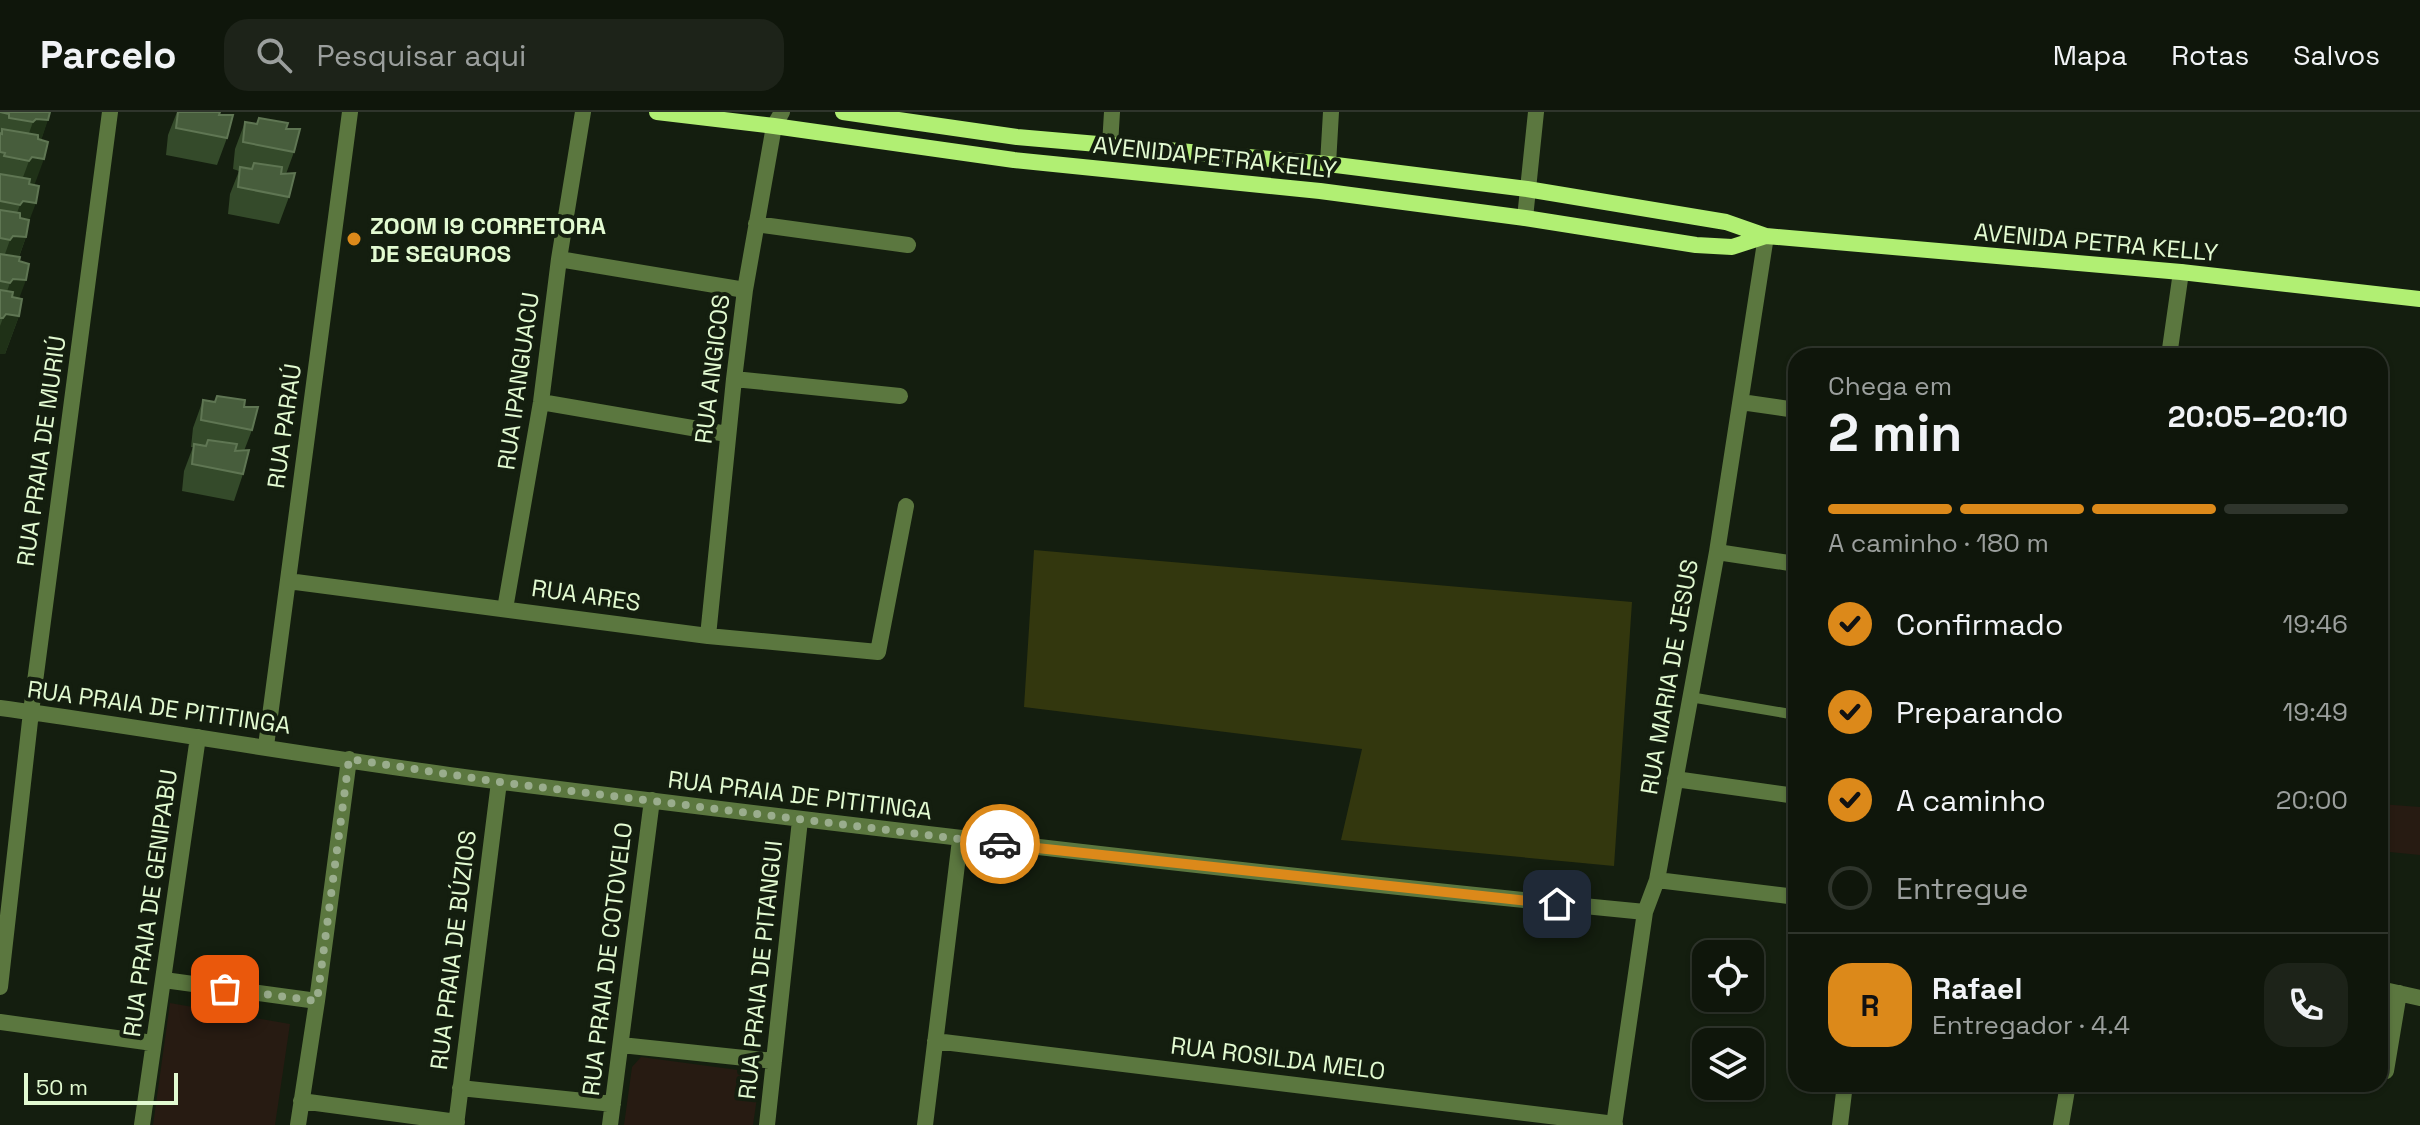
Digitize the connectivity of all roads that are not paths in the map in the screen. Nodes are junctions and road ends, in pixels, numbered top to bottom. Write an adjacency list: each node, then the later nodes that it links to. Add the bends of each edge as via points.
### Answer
1 (110, 112): 36 (street, RUA PRAIA DE MURIÚ)
2 (350, 112): 31 (street, RUA PARAÚ)
3 (583, 112): 17 (street, RUA IPANGUACU)
4 (657, 112): 9 (street, AVENIDA PETRA KELLY)
5 (843, 112): 10 (street, AVENIDA PETRA KELLY)
6 (1112, 112): 10 (street)
7 (1331, 112): 11 (street)
8 (1536, 112): 12 (street)
9 (778, 119): 13 (street, AVENIDA PETRA KELLY, via 1014,160); 14 (street, RUA ANGICOS)
10 (1110, 145): 11 (street, AVENIDA PETRA KELLY)
11 (1328, 164): 12 (street, AVENIDA PETRA KELLY)
12 (1527, 189): 13 (street); 15 (street, AVENIDA PETRA KELLY, via 1726,222)
13 (1525, 218): 15 (street, AVENIDA PETRA KELLY, via 1696,245 1732,247)
14 (756, 224): 16 (street); 19 (street, RUA ANGICOS)
15 (1766, 236): 18 (street, AVENIDA PETRA KELLY); 25 (street, RUA MARIA DE JESUS)
16 (908, 245)
17 (559, 259): 19 (street); 24 (street, RUA IPANGUACU)
18 (2181, 272): 20 (street, AVENIDA PETRA KELLY); 21 (street)
19 (745, 290): 22 (street, RUA ANGICOS)
20 (2420, 299)
21 (2170, 348)
22 (734, 379): 23 (street); 27 (street, RUA ANGICOS)
23 (900, 396)
24 (541, 402): 27 (street); 32 (street, RUA IPANGUACU)
25 (1741, 402): 26 (street); 29 (street, RUA MARIA DE JESUS)
26 (1788, 409)
27 (727, 434): 33 (street, RUA ANGICOS)
28 (906, 506): 33 (street, RUA ARES, via 878,652)
29 (1717, 552): 30 (street); 34 (street, RUA MARIA DE JESUS)
30 (1788, 563)
31 (288, 581): 32 (street, RUA ARES); 39 (street, RUA PARAÚ)
32 (505, 609): 33 (street, RUA ARES)
33 (708, 636)
34 (1690, 697): 37 (lane); 41 (street, RUA MARIA DE JESUS)
35 (0, 708): 36 (street, RUA PRAIA DE PITITINGA)
36 (31, 712): 38 (street, RUA PRAIA DE PITITINGA); 51 (street, RUA PRAIA DE MURIÚ)
37 (1788, 714)
38 (198, 737): 39 (street, RUA PRAIA DE PITITINGA); 50 (street, RUA PRAIA DE GENIPABU)
39 (266, 746): 40 (street, RUA PRAIA DE PITITINGA)
40 (349, 759): 42 (street, RUA PRAIA DE PITITINGA); 55 (street)
41 (1675, 779): 43 (street); 47 (street, RUA MARIA DE JESUS)
42 (499, 782): 44 (street, RUA PRAIA DE PITITINGA); 62 (street, RUA PRAIA DE BÚZIOS)
43 (1788, 795)
44 (652, 800): 45 (street, RUA PRAIA DE PITITINGA); 59 (street, RUA PRAIA DE COTOVELO)
45 (800, 820): 46 (street, RUA PRAIA DE PITITINGA); 61 (street, RUA PRAIA DE PITANGUI)
46 (960, 840): 49 (street, RUA PRAIA DE PITITINGA); 57 (street)
47 (1657, 880): 48 (street); 49 (street, RUA MARIA DE JESUS)
48 (1788, 896)
49 (1645, 912): 68 (street, RUA MARIA DE JESUS)
50 (164, 980): 55 (street); 58 (street, RUA PRAIA DE GENIPABU)
51 (0, 987)
52 (2388, 991): 53 (street)
53 (2399, 993): 54 (street); 60 (street)
54 (2420, 998)
55 (317, 1001): 65 (street)
56 (0, 1022): 58 (street)
57 (935, 1041): 68 (street, RUA ROSILDA MELO); 73 (street)
58 (153, 1043): 69 (street, RUA PRAIA DE GENIPABU)
59 (621, 1045): 61 (street); 66 (street, RUA PRAIA DE COTOVELO)
60 (2388, 1059)
61 (774, 1061): 72 (street, RUA PRAIA DE PITANGUI)
62 (460, 1088): 66 (street); 67 (street, RUA PRAIA DE BÚZIOS)
63 (1844, 1092): 74 (street)
64 (2067, 1092): 75 (street)
65 (301, 1101): 67 (street); 70 (street)
66 (613, 1104): 71 (street, RUA PRAIA DE COTOVELO)
67 (457, 1124)
68 (1614, 1124)
69 (142, 1125)
70 (298, 1125)
71 (610, 1125)
72 (767, 1125)
73 (925, 1125)
74 (1840, 1125)
75 (2061, 1125)

